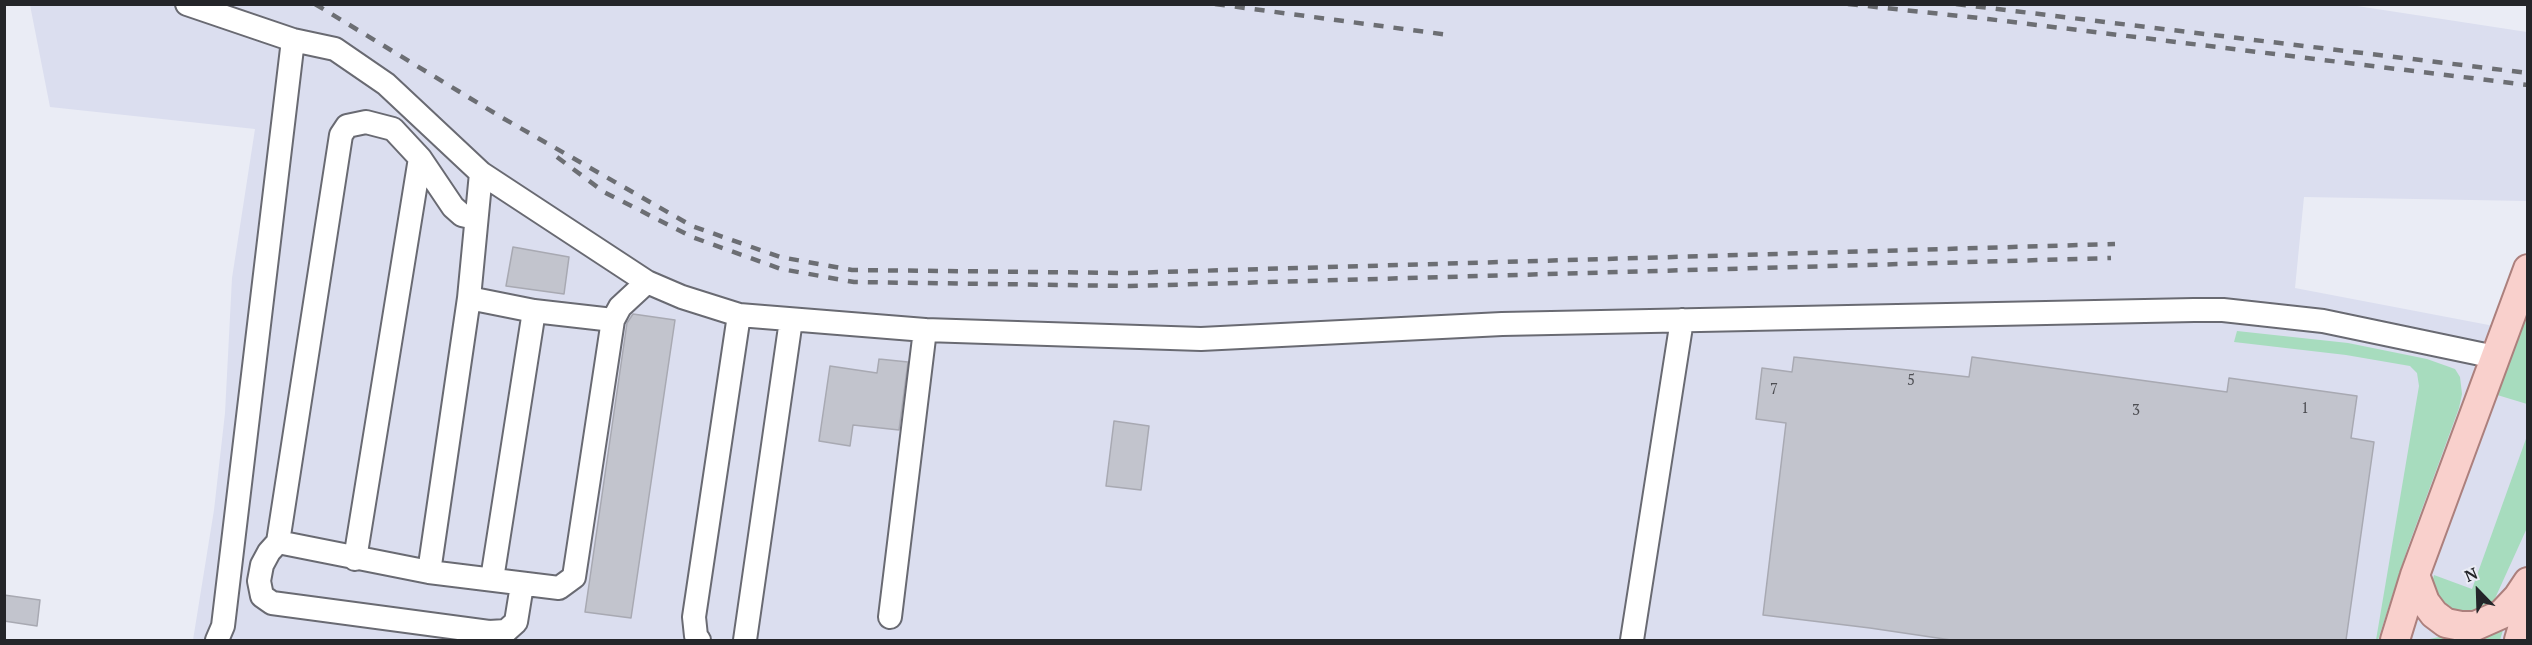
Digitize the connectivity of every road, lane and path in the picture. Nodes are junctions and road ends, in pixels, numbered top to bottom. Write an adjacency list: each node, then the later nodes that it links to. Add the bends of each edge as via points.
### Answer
1 (187, 4): 2 (street)
2 (293, 40): 4 (street, via 335,49 386,84); 25 (street, via 224,614)
3 (420, 158): 5 (street, via 453,207 462,215); 16 (street, via 393,129 366,122 347,126 341,135); 17 (street)
4 (481, 173): 5 (street); 7 (street)
5 (475, 218): 8 (street)
6 (2528, 269): 15 (main road)
7 (647, 282): 10 (street); 11 (street, via 620,307)
8 (469, 298): 9 (street); 18 (street)
9 (534, 311): 11 (street); 20 (street)
10 (739, 315): 12 (street); 26 (street, via 694,617)
11 (613, 320): 22 (street, via 574,577 559,588)
12 (791, 320): 14 (street); 27 (street)
13 (1682, 321): 14 (street, via 1502,324 1201,339); 15 (street, via 2223,310 2323,321); 28 (street)
14 (925, 330): 24 (street)
15 (2495, 357): 19 (main road)
16 (278, 542): 17 (street); 22 (street, via 262,565 259,581 262,596 272,603 489,632 506,631 516,622)
17 (355, 559): 18 (street)
18 (429, 572): 20 (street)
19 (2415, 574): 21 (main road, via 2434,614 2461,626 2475,626 2502,614); 29 (main road)
20 (492, 579): 22 (street)
21 (2528, 582)
22 (522, 585)
23 (2528, 609): 30 (main road)
24 (890, 616)
25 (217, 640)
26 (699, 640)
27 (745, 640)
28 (1632, 640)
29 (2395, 640)
30 (2519, 640)

